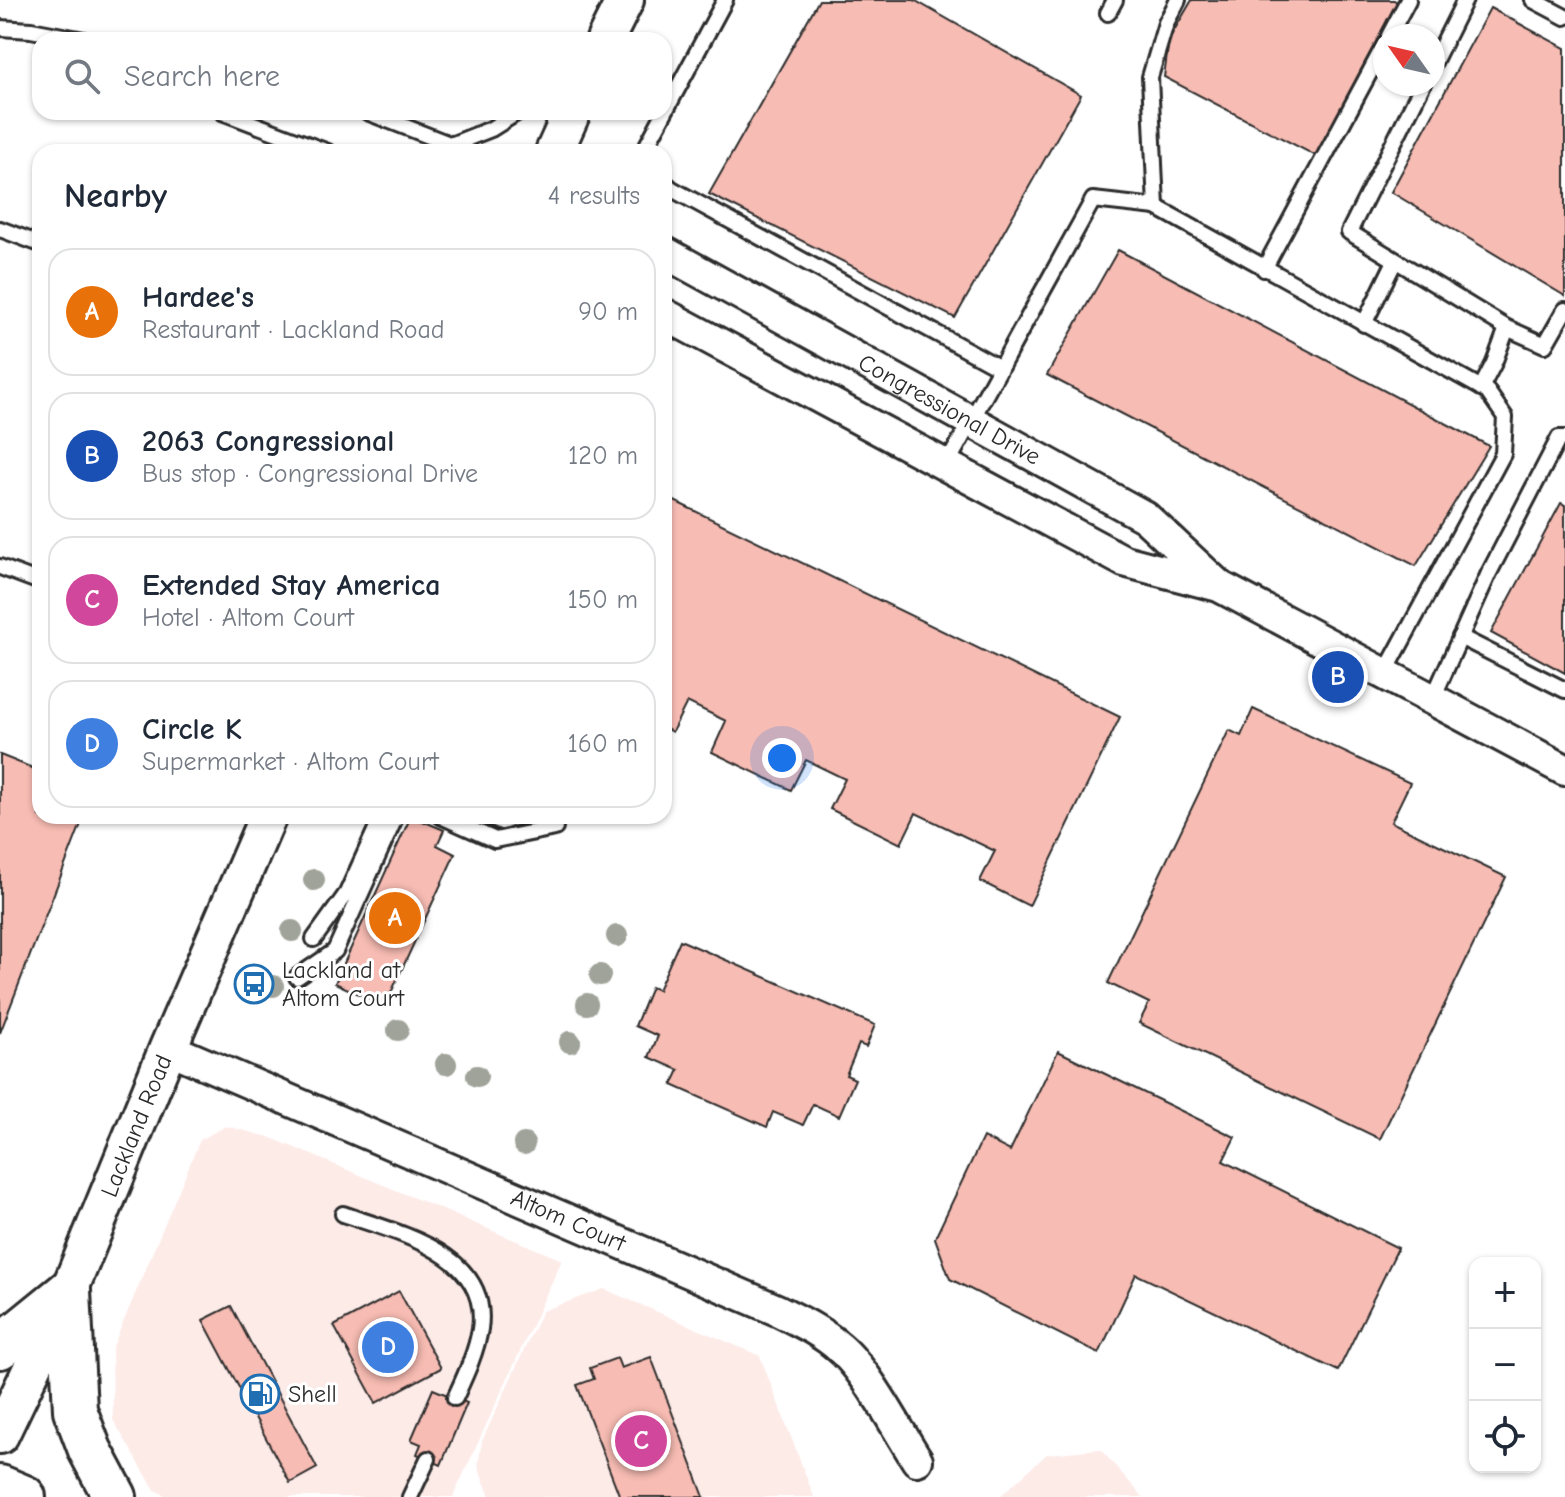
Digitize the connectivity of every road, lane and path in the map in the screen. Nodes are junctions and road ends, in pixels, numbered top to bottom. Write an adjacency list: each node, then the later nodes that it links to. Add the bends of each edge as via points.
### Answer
1 (725, 0): 13 (lane)
2 (1178, 0): 24 (lane, via 1150,77)
3 (1408, 0): 7 (lane)
4 (1465, 0): 10 (lane)
5 (1533, 0): 6 (lane)
6 (1565, 17)
7 (1395, 24)
8 (0, 28): 9 (lane)
9 (32, 33)
10 (1445, 40)
11 (1373, 66): 29 (lane)
12 (1417, 96): 28 (lane, via 1349,232)
13 (672, 99)
14 (243, 120): 19 (lane)
15 (388, 120): 20 (lane)
16 (505, 120): 20 (lane)
17 (568, 120): 21 (street)
18 (661, 120): 22 (lane)
19 (307, 144)
20 (453, 144)
21 (558, 144)
22 (648, 144)
23 (672, 189): 34 (lane)
24 (1156, 207): 29 (lane); 34 (lane, via 1093,200)
25 (0, 229): 26 (lane)
26 (32, 241)
27 (672, 256): 36 (street, Congressional Drive)
28 (1395, 261): 32 (lane); 33 (lane)
29 (1264, 269): 32 (lane)
30 (1565, 310): 33 (lane, via 1545,345)
31 (672, 318): 38 (street, Congressional Drive)
32 (1364, 324): 35 (lane)
33 (1507, 328): 35 (lane)
34 (1000, 368): 36 (lane)
35 (1481, 388): 43 (lane, via 1505,417 1503,454)
36 (970, 421): 38 (lane); 41 (street, Congressional Drive, via 1145,517)
37 (1565, 438): 42 (lane, via 1559,438)
38 (946, 466): 41 (street, Congressional Drive, via 1124,561)
39 (0, 567): 40 (lane)
40 (32, 579)
41 (1219, 586): 43 (street, Congressional Drive)
42 (1460, 637): 44 (lane); 45 (lane)
43 (1385, 673): 45 (street, Congressional Drive)
44 (1565, 690)
45 (1433, 698): 46 (street, Congressional Drive)
46 (1565, 770)
47 (265, 824): 54 (street, Lackland Road)
48 (378, 824): 52 (lane, via 347,893)
49 (392, 824): 53 (lane, via 335,951)
50 (459, 824): 51 (lane, via 495,840)
51 (555, 828)
52 (314, 939)
53 (297, 977)
54 (168, 1048): 56 (street, Lackland Road); 61 (street, Altom Court, via 818,1331 843,1349)
55 (343, 1214): 58 (lane, via 448,1256 471,1281 481,1308 480,1327)
56 (69, 1291): 57 (main road); 59 (street, Lackland Road); 64 (main road, via 75,1410)
57 (0, 1347)
58 (455, 1398)
59 (0, 1435)
60 (428, 1459): 65 (lane)
61 (917, 1460)
62 (0, 1487): 63 (main road)
63 (24, 1497)
64 (115, 1497)
65 (410, 1497)

